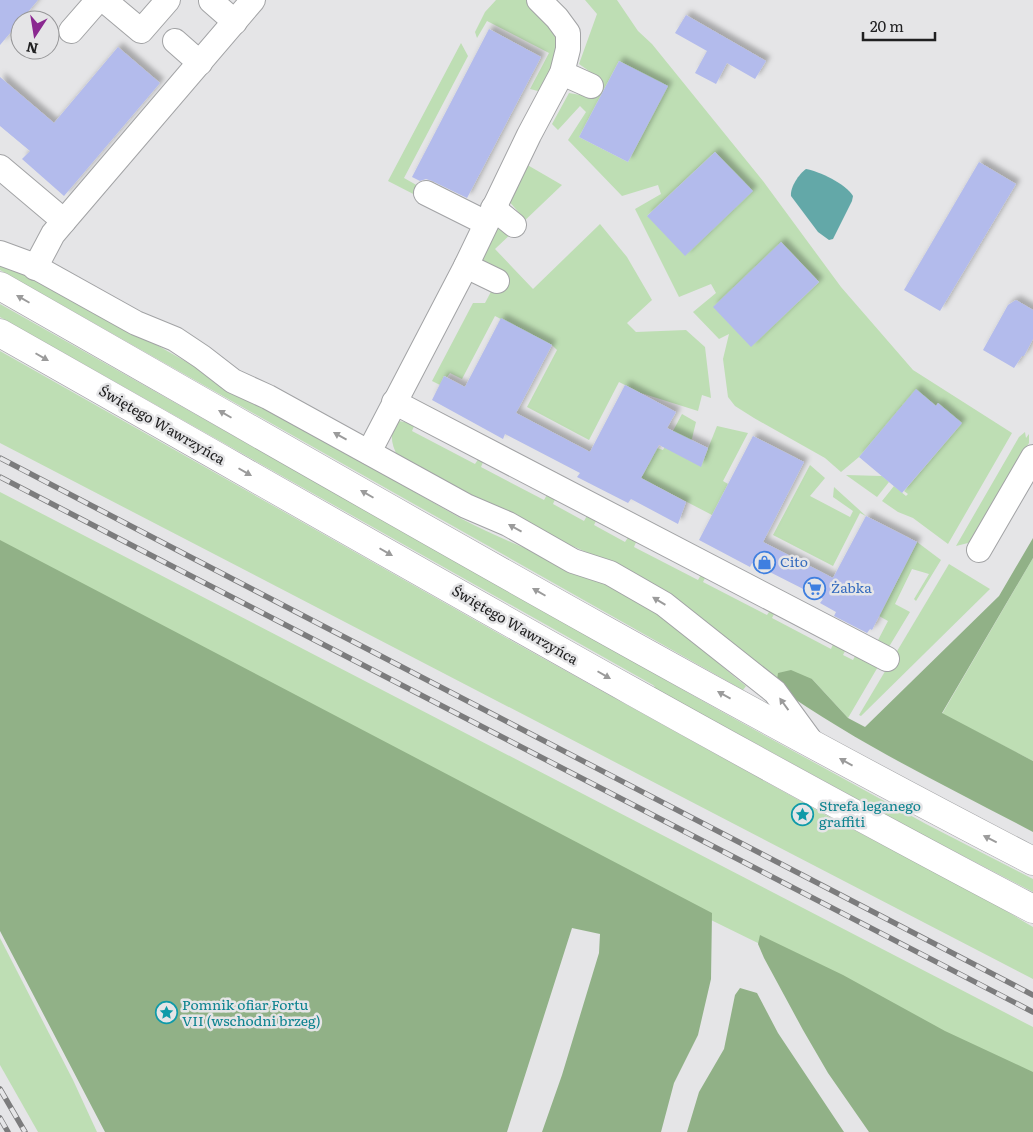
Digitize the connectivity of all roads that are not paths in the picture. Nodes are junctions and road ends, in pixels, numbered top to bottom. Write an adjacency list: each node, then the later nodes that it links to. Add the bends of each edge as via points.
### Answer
1 (98, 0): 8 (street)
2 (104, 0): 3 (street, via 141,32)
3 (168, 0)
4 (254, 0): 7 (street)
5 (539, 0): 11 (street, via 568,33)
6 (211, 1): 7 (street)
7 (235, 22): 10 (street)
8 (71, 31)
9 (175, 41): 10 (street)
10 (200, 63): 16 (street)
11 (562, 73): 12 (street); 15 (street)
12 (591, 86)
13 (0, 167): 16 (street)
14 (426, 193): 15 (street)
15 (489, 216): 17 (street); 19 (street)
16 (64, 221): 20 (street, via 53,234)
17 (514, 224)
18 (0, 253): 20 (street)
19 (466, 266): 21 (street); 24 (street)
20 (35, 268): 26 (street, one-way to 20, via 233,381 175,339 136,323)
21 (497, 281)
22 (0, 286): 32 (main road, one-way to 22)
23 (0, 333): 34 (main road, Świętego Wawrzyńca, one-way to 34, via 657,705)
24 (394, 402): 25 (street, via 449,418); 26 (street); 29 (street)
25 (504, 446)
26 (369, 452): 32 (street, one-way to 26, via 775,692 664,604 610,573 573,561 508,524 466,506)
27 (1033, 457): 28 (street)
28 (979, 550)
29 (711, 568): 30 (street, via 747,572); 31 (street)
30 (799, 599)
31 (887, 659)
32 (813, 744): 33 (main road, one-way to 32)
33 (1033, 861)
34 (1033, 909)

